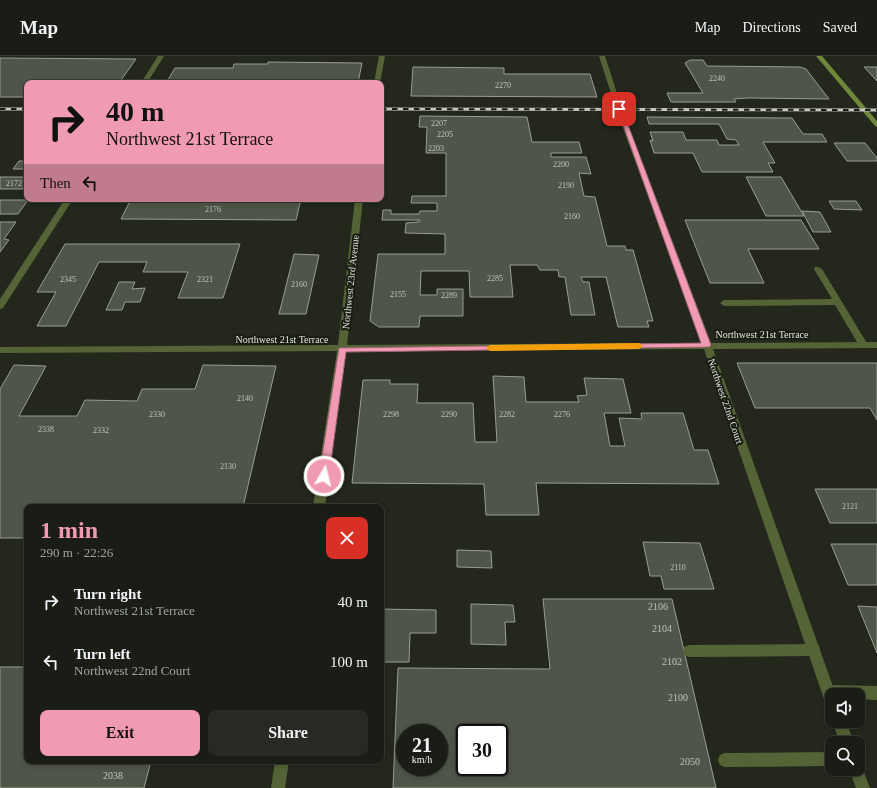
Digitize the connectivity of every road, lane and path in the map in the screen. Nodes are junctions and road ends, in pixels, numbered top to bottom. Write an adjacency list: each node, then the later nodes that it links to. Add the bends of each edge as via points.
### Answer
1 (161, 56): 5 (street)
2 (382, 56): 6 (street)
3 (602, 56): 14 (street, Northwest 22nd Court)
4 (819, 56): 7 (main road)
5 (146, 80)
6 (378, 80)
7 (877, 125)
8 (67, 202): 13 (street)
9 (359, 202): 18 (street, Northwest 23rd Avenue)
10 (818, 269): 12 (street)
11 (724, 302): 12 (street)
12 (838, 302): 15 (street)
13 (0, 306)
14 (706, 345): 15 (street, Northwest 21st Terrace); 18 (street, Northwest 21st Terrace); 20 (street, Northwest 22nd Court)
15 (863, 345): 16 (street, Northwest 21st Terrace)
16 (877, 345)
17 (0, 350): 18 (street, Northwest 21st Terrace)
18 (342, 350): 19 (street, Northwest 23rd Avenue)
19 (319, 504)
20 (814, 650): 21 (street); 22 (street, Northwest 22nd Court)
21 (689, 651)
22 (827, 688)
23 (877, 693): 24 (street)
24 (865, 694)
25 (825, 759): 26 (street)
26 (725, 760)
27 (282, 764): 29 (street)
28 (859, 776): 30 (street)
29 (278, 788)
30 (863, 788)

